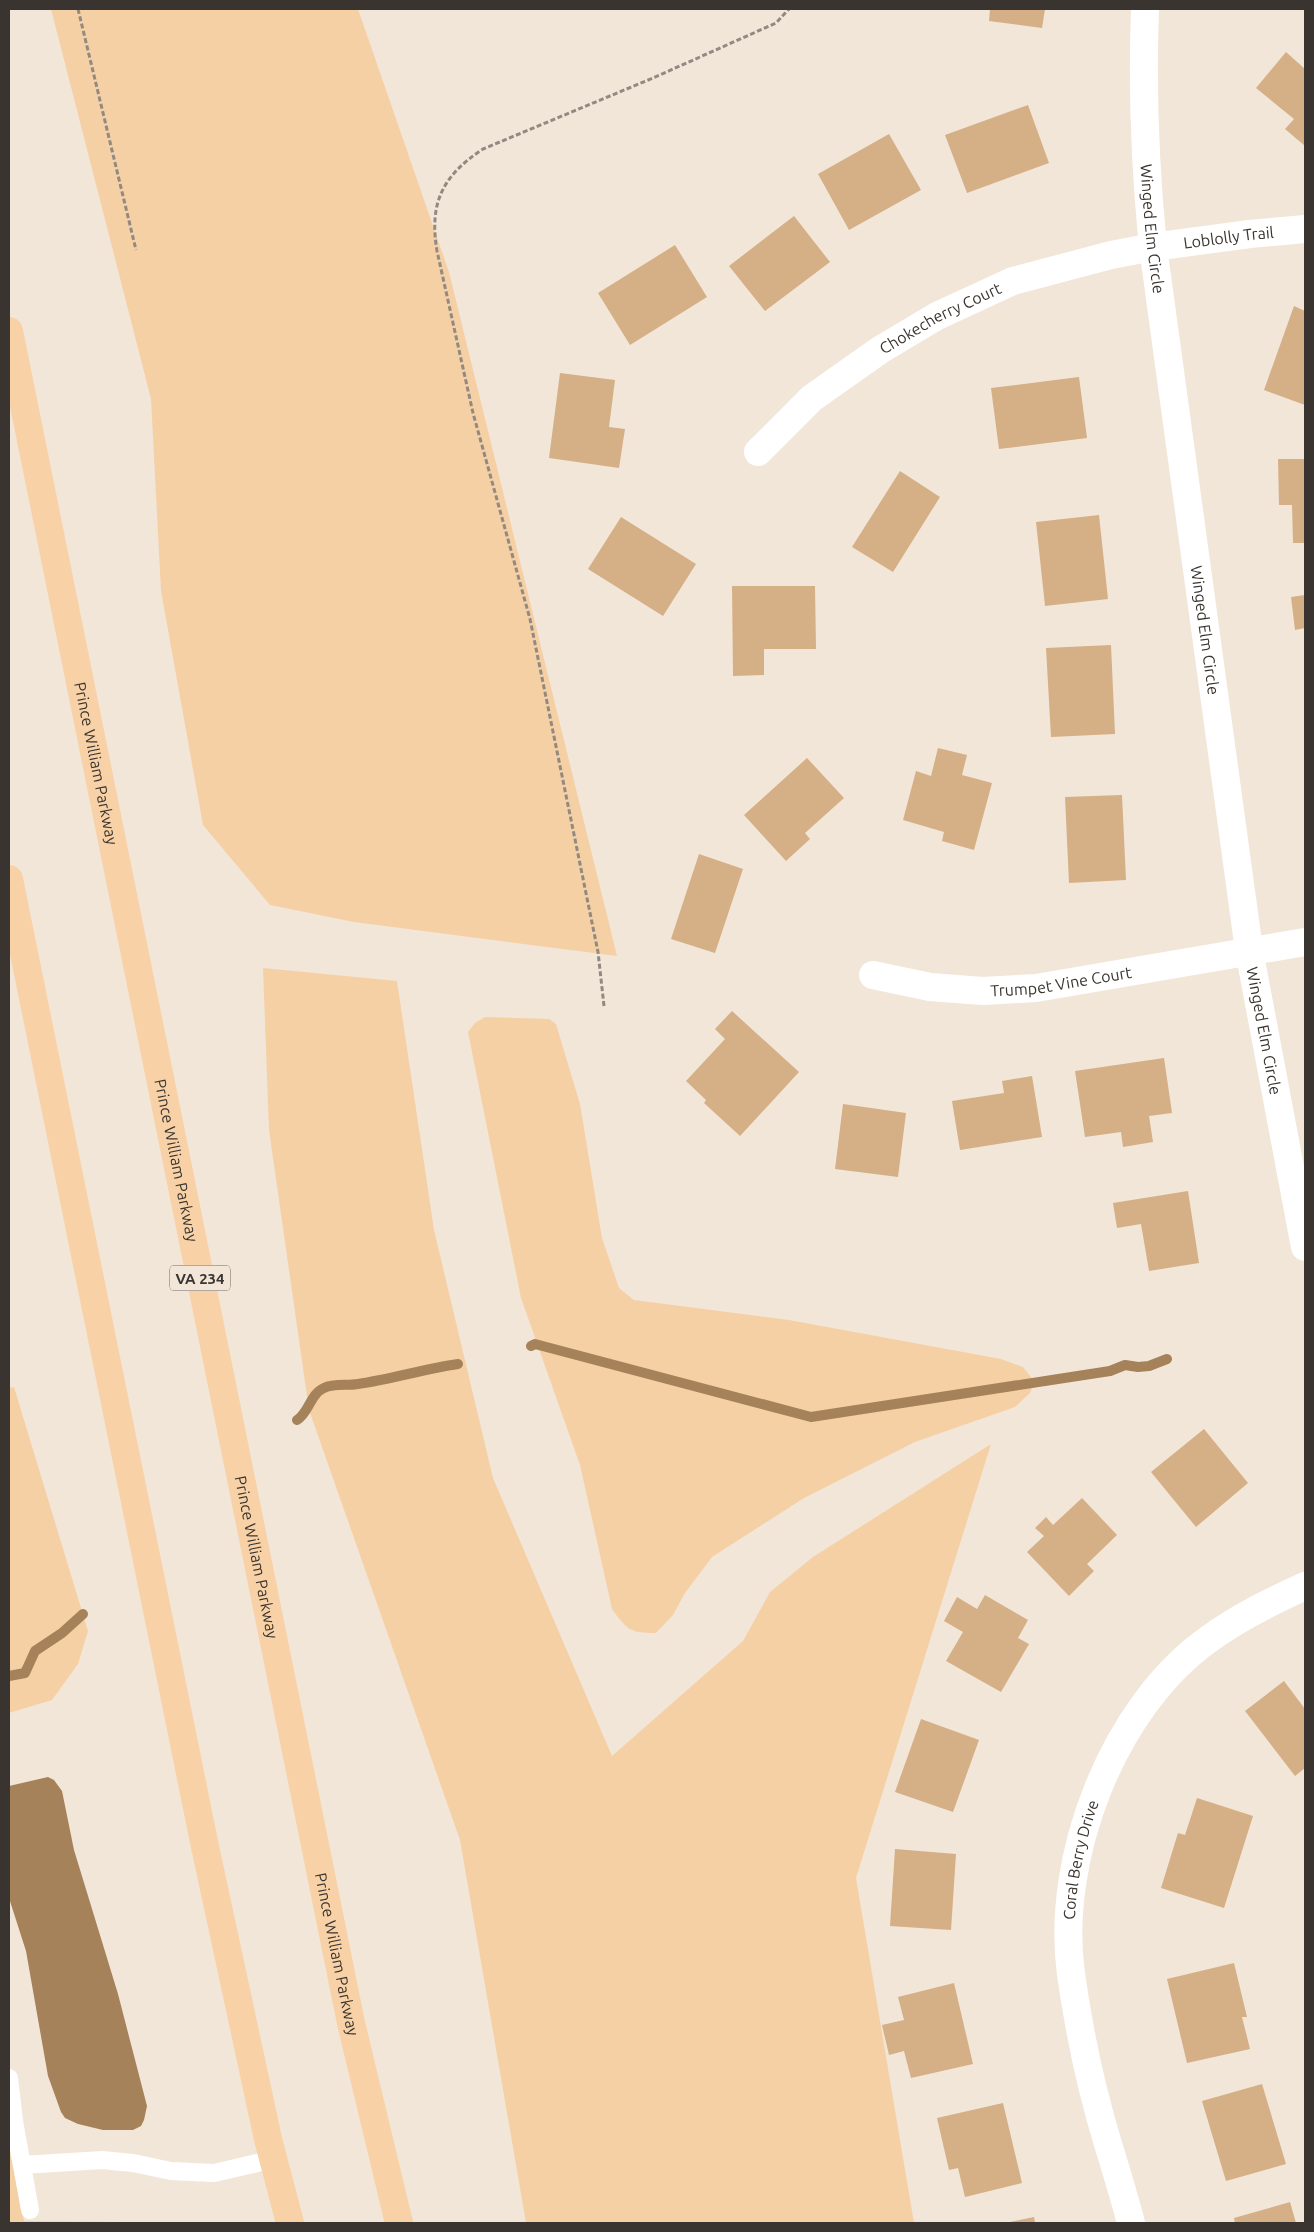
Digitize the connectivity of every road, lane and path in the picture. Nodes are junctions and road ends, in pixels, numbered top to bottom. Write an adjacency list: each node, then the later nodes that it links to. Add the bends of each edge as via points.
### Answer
1 (78, 9): 6 (path)
2 (789, 9): 13 (path, via 776,23 482,149 448,180 434,213 437,251 473,413 530,619 598,952)
3 (1145, 9): 5 (street, Winged Elm Circle, via 1142,74 1146,181)
4 (1305, 229): 5 (street, Loblolly Trail)
5 (1153, 247): 8 (street, Chokecherry Court, via 1013,281 938,316 880,350 812,398); 11 (street, Winged Elm Circle)
6 (136, 250)
7 (9, 331): 21 (highway, Prince William Parkway / VA 234, via 351,2023)
8 (758, 452)
9 (9, 879): 17 (highway, via 200,1823)
10 (1305, 942): 11 (street, Trumpet Vine Court)
11 (1249, 950): 12 (street, Trumpet Vine Court, via 1036,988 983,992 930,987); 14 (street, Winged Elm Circle)
12 (873, 975)
13 (604, 1006)
14 (1305, 1247)
15 (1305, 1586): 22 (street, Coral Berry Drive, via 1266,1603 1208,1639 1170,1674 1137,1715 1109,1763 1087,1816 1076,1859 1069,1917 1070,1972 1088,2068)
16 (9, 2078): 18 (lane)
17 (274, 2159): 18 (lane, via 214,2173 171,2171 102,2160); 20 (highway)
18 (22, 2165): 19 (lane)
19 (30, 2210)
20 (290, 2223)
21 (399, 2223)
22 (1131, 2223)

